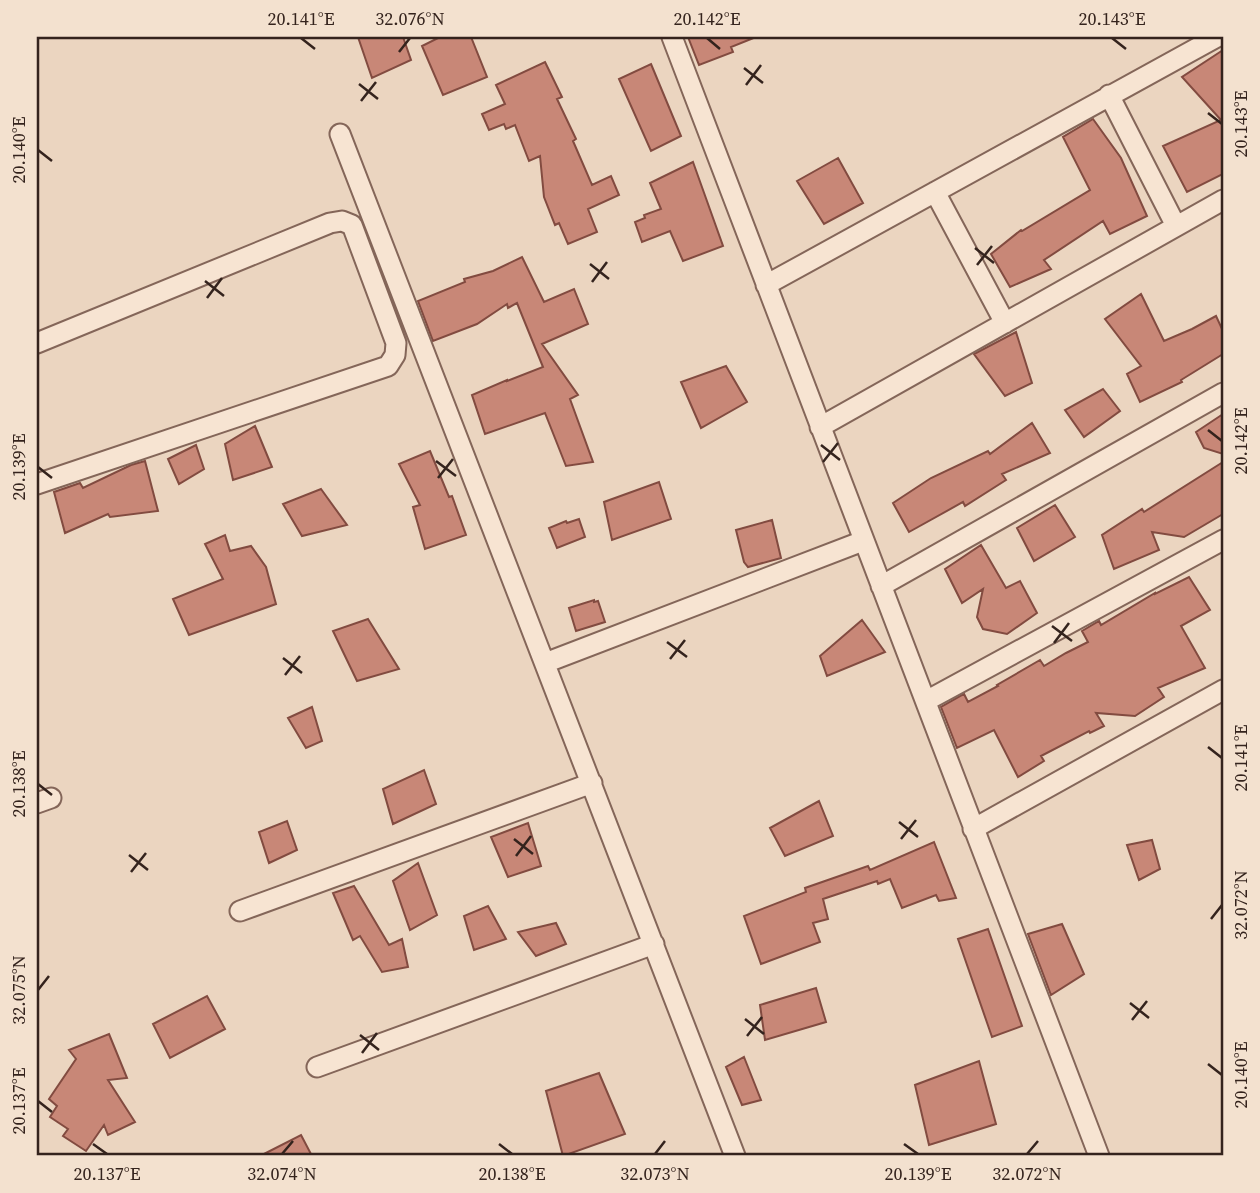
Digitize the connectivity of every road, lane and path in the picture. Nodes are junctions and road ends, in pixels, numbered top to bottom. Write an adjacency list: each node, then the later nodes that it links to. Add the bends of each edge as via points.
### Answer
1 (672, 37): 8 (street)
2 (1217, 37): 3 (street)
3 (1109, 96): 5 (street); 7 (street)
4 (340, 134): 17 (street)
5 (935, 191): 8 (street); 9 (street)
6 (1223, 200): 7 (street)
7 (1176, 226): 9 (street)
8 (766, 285): 12 (street)
9 (1005, 323): 12 (street)
10 (37, 343): 13 (street, via 342,221 352,225 396,343 388,366)
11 (1223, 393): 16 (street)
12 (820, 427): 15 (street)
13 (38, 479)
14 (1223, 540): 19 (street)
15 (863, 541): 16 (street); 17 (street)
16 (881, 586): 19 (street)
17 (545, 663): 20 (street)
18 (1223, 690): 21 (street)
19 (926, 701): 21 (street)
20 (592, 783): 22 (street); 23 (street)
21 (973, 829): 26 (street)
22 (240, 911)
23 (654, 944): 24 (street); 25 (street)
24 (317, 1067)
25 (735, 1156)
26 (1098, 1156)

